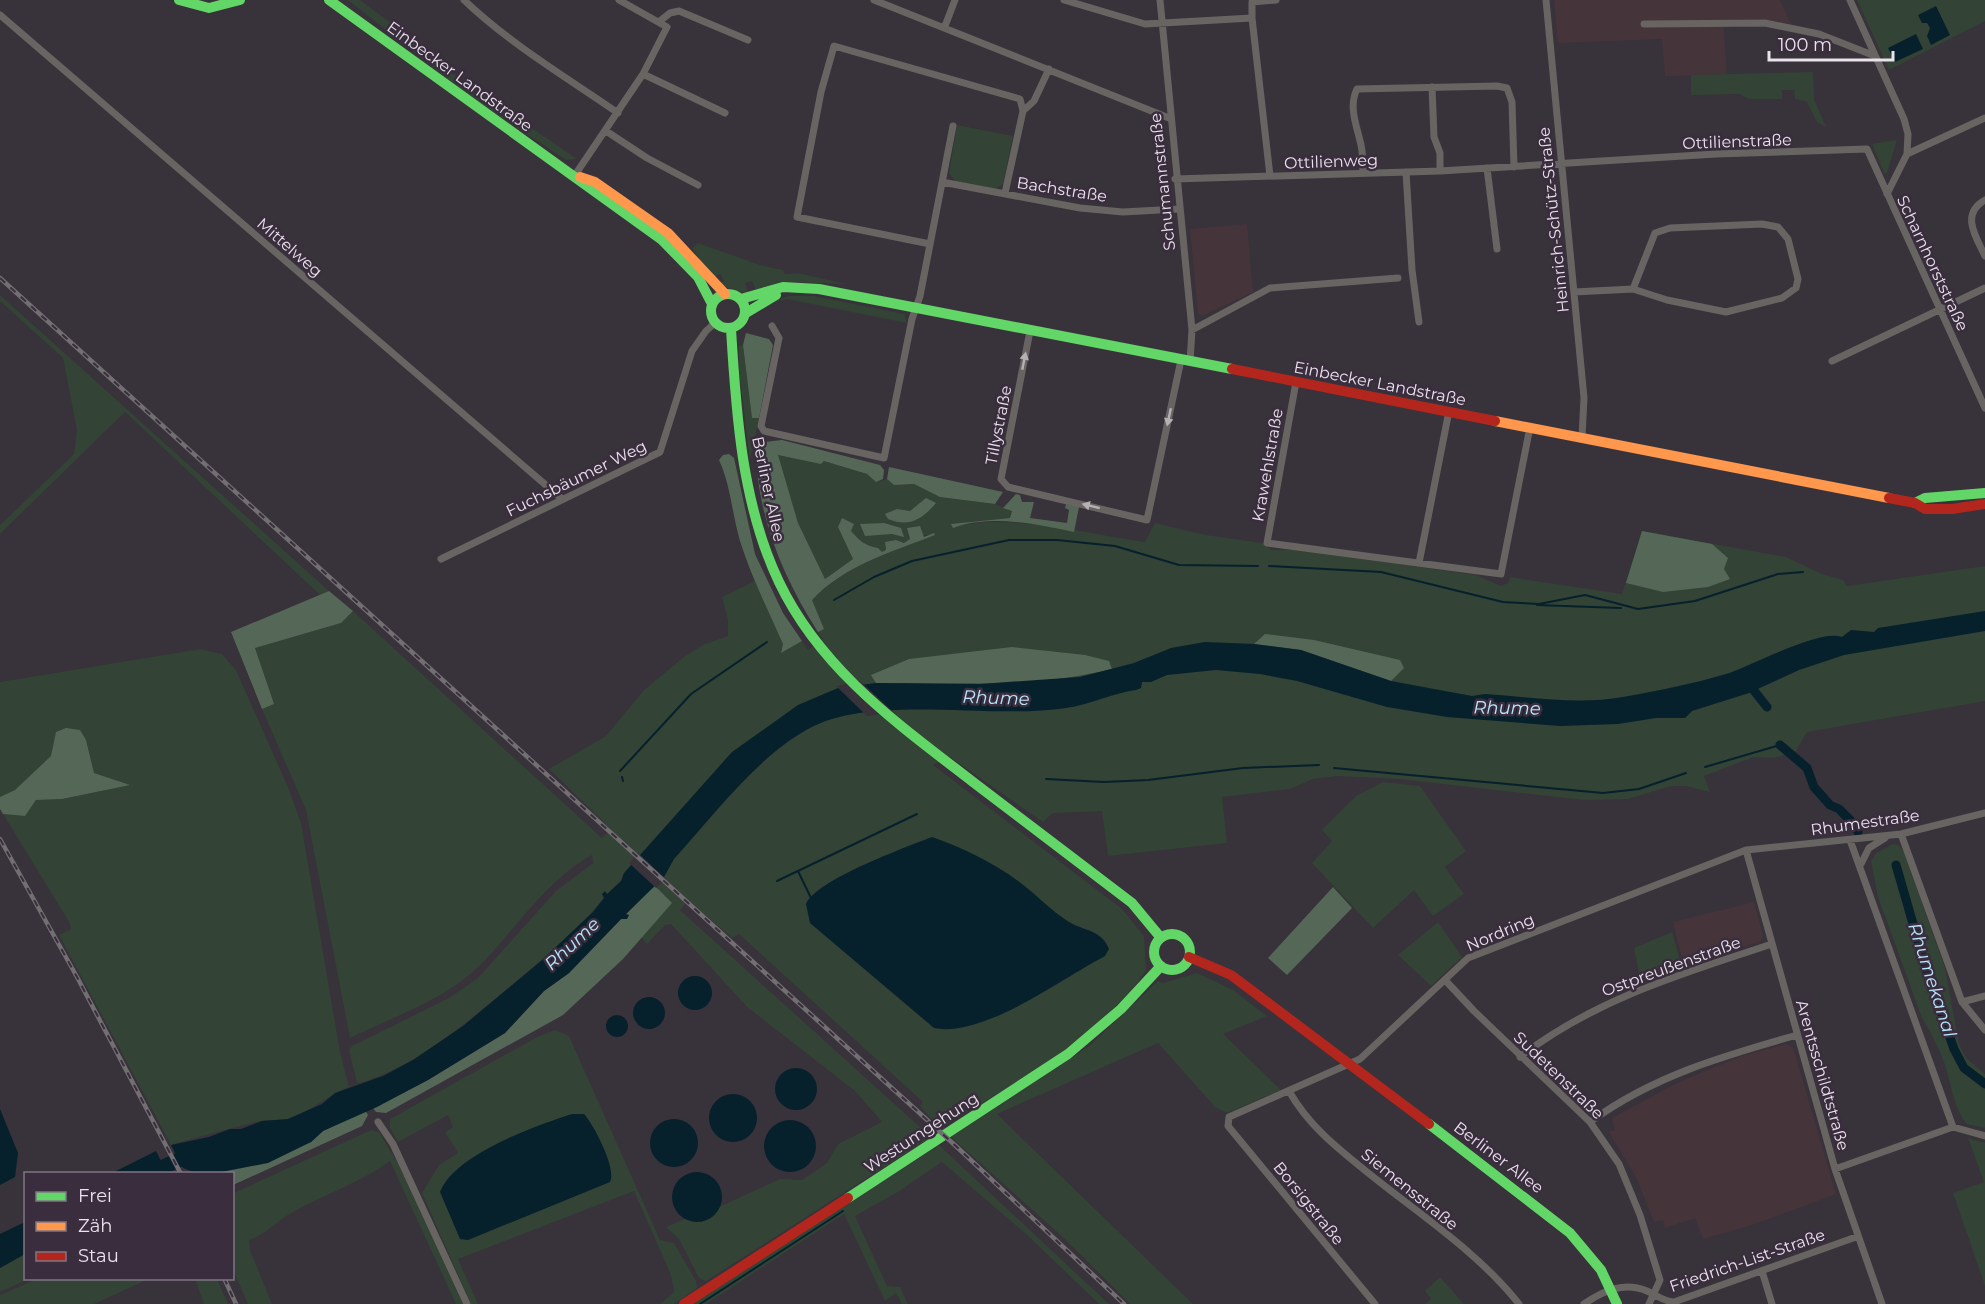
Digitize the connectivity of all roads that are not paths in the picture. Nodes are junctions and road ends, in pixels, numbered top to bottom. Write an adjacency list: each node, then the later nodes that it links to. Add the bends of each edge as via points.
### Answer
1 (179, 0): 2 (main road, via 209,8)
2 (240, 0)
3 (329, 0): 38 (main road, Einbecker Landstraße)
4 (464, 0): 25 (street, via 512,40)
5 (619, 0): 15 (street)
6 (874, 0): 18 (street)
7 (955, 0): 18 (street)
8 (1064, 0): 16 (street, via 1145,24)
9 (1160, 0): 16 (street, Schumannstraße)
10 (1276, 0): 14 (street, via 1252,2)
11 (1546, 0): 32 (street, Heinrich-Schütz-Straße)
12 (1850, 0): 20 (street)
13 (0, 15): 75 (street, Mittelweg)
14 (1252, 18): 16 (street); 39 (street)
15 (660, 21): 19 (street, via 679,12); 22 (street, via 667,27)
16 (1162, 24): 27 (street, Schumannstraße)
17 (1644, 24): 20 (street, via 1765,23 1820,34)
18 (945, 26): 21 (street)
19 (748, 40)
20 (1875, 56): 31 (street, via 1904,119)
21 (1049, 69): 24 (street, via 1034,101); 27 (street)
22 (643, 74): 25 (street); 26 (street)
23 (1432, 87): 33 (street, via 1507,88 1512,102); 35 (street); 37 (street, via 1358,89 1353,97 1354,126)
24 (1023, 111): 43 (street); 47 (street, via 1020,99 834,46 797,217)
25 (618, 113): 30 (street)
26 (725, 113)
27 (1169, 118): 40 (street, Schumannstraße)
28 (1985, 118): 31 (street)
29 (953, 126): 41 (street)
30 (606, 131): 38 (street); 42 (street)
31 (1907, 154): 44 (street)
32 (1560, 164): 33 (street, Ottilienweg); 44 (street, Ottilienstraße, via 1867,149); 53 (street, Heinrich-Schütz-Straße)
33 (1514, 167): 34 (street, Ottilienweg)
34 (1487, 168): 35 (street, Ottilienweg); 48 (street)
35 (1440, 171): 36 (street, Ottilienweg)
36 (1406, 172): 37 (street, Ottilienweg); 61 (street)
37 (1364, 173): 39 (street, Ottilienweg)
38 (575, 175): 54 (main road, Einbecker Landstraße, via 595,182 668,233); 57 (main road, Einbecker Landstraße, via 675,251 709,293)
39 (1270, 176): 40 (street, Ottilienweg)
40 (1175, 179): 46 (street, Schumannstraße)
41 (942, 182): 43 (street, Bachstraße); 47 (street)
42 (698, 185)
43 (1005, 193): 46 (street, Bachstraße, via 1123,212)
44 (1887, 194): 58 (street, Scharnhorststraße)
45 (1985, 200): 49 (street, via 1974,208 1971,221)
46 (1179, 209): 65 (street, Schumannstraße)
47 (930, 244): 59 (street)
48 (1497, 249)
49 (1985, 256)
50 (1398, 278): 65 (street, via 1270,288)
51 (1985, 288): 58 (street)
52 (1633, 289): 52 (street, via 1726,312 1782,298 1796,288 1798,279 1788,239 1778,227 1762,224 1670,228 1655,233); 53 (street)
53 (1574, 292): 73 (street, Heinrich-Schütz-Straße, via 1584,398)
54 (725, 294): 56 (main road); 57 (main road)
55 (838, 294): 56 (main road, Einbecker Landstraße, via 793,286); 59 (main road, Einbecker Landstraße); 60 (main road, Einbecker Landstraße, via 788,292 757,304)
56 (741, 299): 60 (main road)
57 (712, 304): 62 (main road)
58 (1939, 308): 68 (street); 70 (street, Scharnhorststraße)
59 (916, 309): 63 (street, via 884,458 764,431 761,426 779,338); 66 (main road, Einbecker Landstraße)
60 (746, 313): 64 (main road, via 741,324)
61 (1419, 322)
62 (715, 323): 64 (main road); 75 (street, Fuchsbäumer Weg, via 692,351 660,452)
63 (772, 326)
64 (731, 329): 87 (main road, Berliner Allee, via 746,464 764,545 778,582 817,644 879,710 1132,903)
65 (1191, 330): 67 (street, Schumannstraße)
66 (1030, 331): 67 (main road, Einbecker Landstraße); 78 (street, Tillystraße, one-way to 66, via 1008,487 1001,479)
67 (1185, 361): 69 (main road, Einbecker Landstraße); 78 (street, Schumannstraße, one-way to 78)
68 (1832, 361)
69 (1296, 382): 71 (main road, Einbecker Landstraße); 80 (street, Krawehlstraße, via 1267,543)
70 (1985, 408)
71 (1449, 411): 72 (main road, Einbecker Landstraße); 80 (street)
72 (1530, 427): 73 (main road, Einbecker Landstraße); 80 (street, via 1501,574)
73 (1582, 437): 76 (main road, Einbecker Landstraße)
74 (1985, 493): 76 (main road, Einbecker Landstraße)
75 (562, 499): 79 (street, Fuchsbäumer Weg)
76 (1915, 502): 77 (main road, Einbecker Landstraße, via 1936,510)
77 (1985, 504)
78 (1148, 520)
79 (441, 559)
80 (1419, 563)
81 (1985, 813): 82 (street, Rhumestraße)
82 (1901, 834): 83 (street, Rhumestraße); 93 (street)
83 (1890, 836): 84 (street, Rhumestraße); 86 (street, via 1869,848)
84 (1850, 840): 85 (street, Rhumestraße); 86 (street)
85 (1746, 850): 88 (street, Arentsschildtstraße); 91 (street, Nordring, via 1468,958)
86 (1861, 867): 102 (street)
87 (1161, 938): 89 (main road, via 1172,934 1182,937 1189,946); 90 (main road, via 1154,950)
88 (1772, 944): 95 (street, Arentsschildtstraße); 96 (street, Ostpreußenstraße, via 1655,983 1600,1007 1543,1039)
89 (1190, 957): 90 (main road, via 1180,968 1170,970); 97 (main road, Berliner Allee, via 1231,975)
90 (1161, 966): 110 (main road, Westumgehung, via 1121,1009 1068,1054)
91 (1445, 980): 96 (street, Sudetenstraße); 97 (street, Nordring)
92 (1985, 996): 93 (street)
93 (1962, 1002): 94 (street)
94 (1985, 1030)
95 (1797, 1035): 101 (street, via 1687,1068 1618,1101); 104 (street, Arentsschildtstraße)
96 (1520, 1057): 101 (street, Sudetenstraße)
97 (1351, 1065): 98 (street, Nordring); 107 (main road, Berliner Allee, via 1561,1224 1593,1255)
98 (1289, 1091): 99 (street, Nordring); 112 (street, Siemensstraße, via 1326,1139 1480,1263)
99 (1229, 1117): 111 (street, Borsigstraße, via 1228,1126)
100 (378, 1122): 109 (street, via 393,1144)
101 (1590, 1122): 108 (street, Sudetenstraße, via 1619,1164 1640,1215 1660,1280)
102 (1953, 1127): 103 (street); 104 (street)
103 (1985, 1136)
104 (1835, 1169): 105 (street, Arentsschildtstraße)
105 (1856, 1237): 106 (street, Friedrich-List-Straße); 117 (street, Arentsschildtstraße)
106 (1762, 1271): 108 (street, Friedrich-List-Straße, via 1674,1302); 116 (street)
107 (1612, 1289): 108 (street, Friedrich-List-Straße, via 1632,1287); 113 (street); 114 (main road, Berliner Allee)
108 (1652, 1294): 115 (street, Sudetenstraße)
109 (467, 1304)
110 (684, 1304)
111 (1375, 1304)
112 (1519, 1304)
113 (1584, 1304)
114 (1617, 1304)
115 (1649, 1304)
116 (1772, 1304)
117 (1882, 1304)

